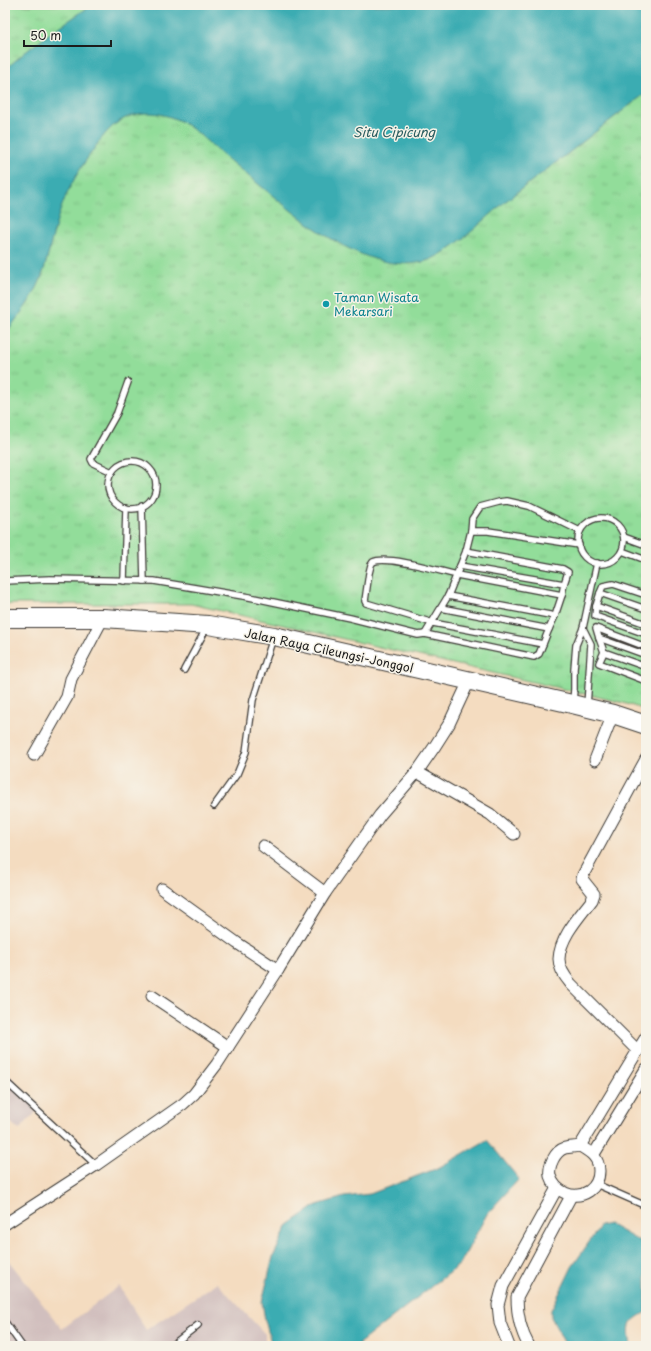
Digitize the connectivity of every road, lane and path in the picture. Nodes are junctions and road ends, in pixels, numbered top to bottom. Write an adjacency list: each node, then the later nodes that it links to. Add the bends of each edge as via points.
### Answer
1 (128, 382): 2 (lane, via 117,413 91,459 93,463)
2 (112, 472): 3 (lane, via 120,465 131,461 150,469 155,480 155,492); 4 (lane, via 110,494 116,502)
3 (142, 506): 4 (lane); 18 (lane)
4 (126, 508): 17 (lane)
5 (471, 531): 6 (lane, via 472,519 480,507 507,501 529,506); 8 (lane, via 488,531); 10 (lane)
6 (580, 531): 7 (lane, via 590,521 604,518 616,524); 8 (lane)
7 (624, 537): 9 (lane); 11 (lane)
8 (578, 545): 13 (lane, via 586,558)
9 (646, 545)
10 (466, 551): 14 (lane); 19 (lane, via 563,569 568,572)
11 (622, 551): 12 (lane); 13 (lane, via 610,562)
12 (646, 560)
13 (597, 563): 34 (lane)
14 (460, 566): 15 (lane); 19 (lane)
15 (456, 575): 21 (lane); 23 (lane); 31 (lane, via 413,564 380,560 371,565 366,603)
16 (5, 581): 17 (lane)
17 (124, 581): 18 (lane)
18 (144, 581): 37 (lane, via 249,597 418,635)
19 (564, 584): 21 (lane)
20 (600, 593): 22 (lane, via 602,586 613,584); 24 (lane); 26 (lane)
21 (562, 595): 27 (lane)
22 (646, 595)
23 (448, 596): 25 (lane); 27 (lane)
24 (596, 606): 28 (lane); 32 (lane)
25 (441, 608): 31 (lane); 36 (lane)
26 (646, 609)
27 (555, 616): 36 (lane)
28 (594, 616): 35 (lane); 38 (lane)
29 (5, 618): 30 (main road, Jalan Raya Cileungsi-Jonggol)
30 (103, 618): 33 (main road, Jalan Raya Cileungsi-Jonggol); 52 (street, via 71,679 67,697)
31 (432, 623): 37 (lane); 41 (lane)
32 (646, 624)
33 (208, 625): 39 (main road, Jalan Raya Cileungsi-Jonggol); 46 (lane)
34 (583, 628): 49 (lane, via 576,645 574,669 574,689); 49 (lane, via 591,644)
35 (596, 628): 40 (lane); 42 (lane)
36 (549, 629): 41 (lane)
37 (425, 634): 41 (lane, via 534,657 539,654)
38 (646, 634)
39 (274, 636): 48 (main road, Jalan Raya Cileungsi-Jonggol); 56 (lane, via 254,700 246,752 237,774)
40 (599, 638): 43 (lane); 44 (lane)
41 (543, 644)
42 (646, 647)
43 (604, 652): 45 (lane); 47 (lane, via 599,664)
44 (646, 655)
45 (646, 667)
46 (184, 670)
47 (646, 680)
48 (469, 681): 49 (main road, Jalan Raya Cileungsi-Jonggol); 55 (street, via 448,724)
49 (580, 706): 50 (main road, Jalan Raya Cileungsi-Jonggol)
50 (613, 714): 51 (main road, Jalan Raya Cileungsi-Jonggol); 54 (street)
51 (646, 725)
52 (34, 755)
53 (646, 759): 65 (street, via 583,875 582,879 594,894 564,940 559,959 563,973 571,984)
54 (595, 760)
55 (417, 772): 57 (street, via 490,814); 60 (street, via 380,815)
56 (214, 806)
57 (514, 834)
58 (263, 846): 60 (street)
59 (162, 889): 61 (street)
60 (325, 892): 61 (street)
61 (278, 970): 64 (street)
62 (152, 996): 64 (street)
63 (646, 1037): 65 (street)
64 (228, 1048): 70 (street, via 183,1104)
65 (638, 1051): 68 (street)
66 (646, 1069): 69 (street)
67 (5, 1081): 70 (lane)
68 (580, 1146): 69 (street); 72 (street, via 564,1148 553,1159 550,1174)
69 (594, 1154): 71 (street, via 599,1165)
70 (96, 1165): 75 (street)
71 (596, 1184): 73 (street, via 583,1195); 74 (lane)
72 (557, 1188): 73 (street); 80 (street, via 503,1286 498,1305 500,1323)
73 (571, 1196): 81 (street, via 517,1297 517,1315)
74 (646, 1206)
75 (5, 1224)
76 (5, 1322): 78 (lane)
77 (198, 1325): 79 (lane)
78 (22, 1346)
79 (171, 1346)
80 (509, 1346)
81 (529, 1346)

